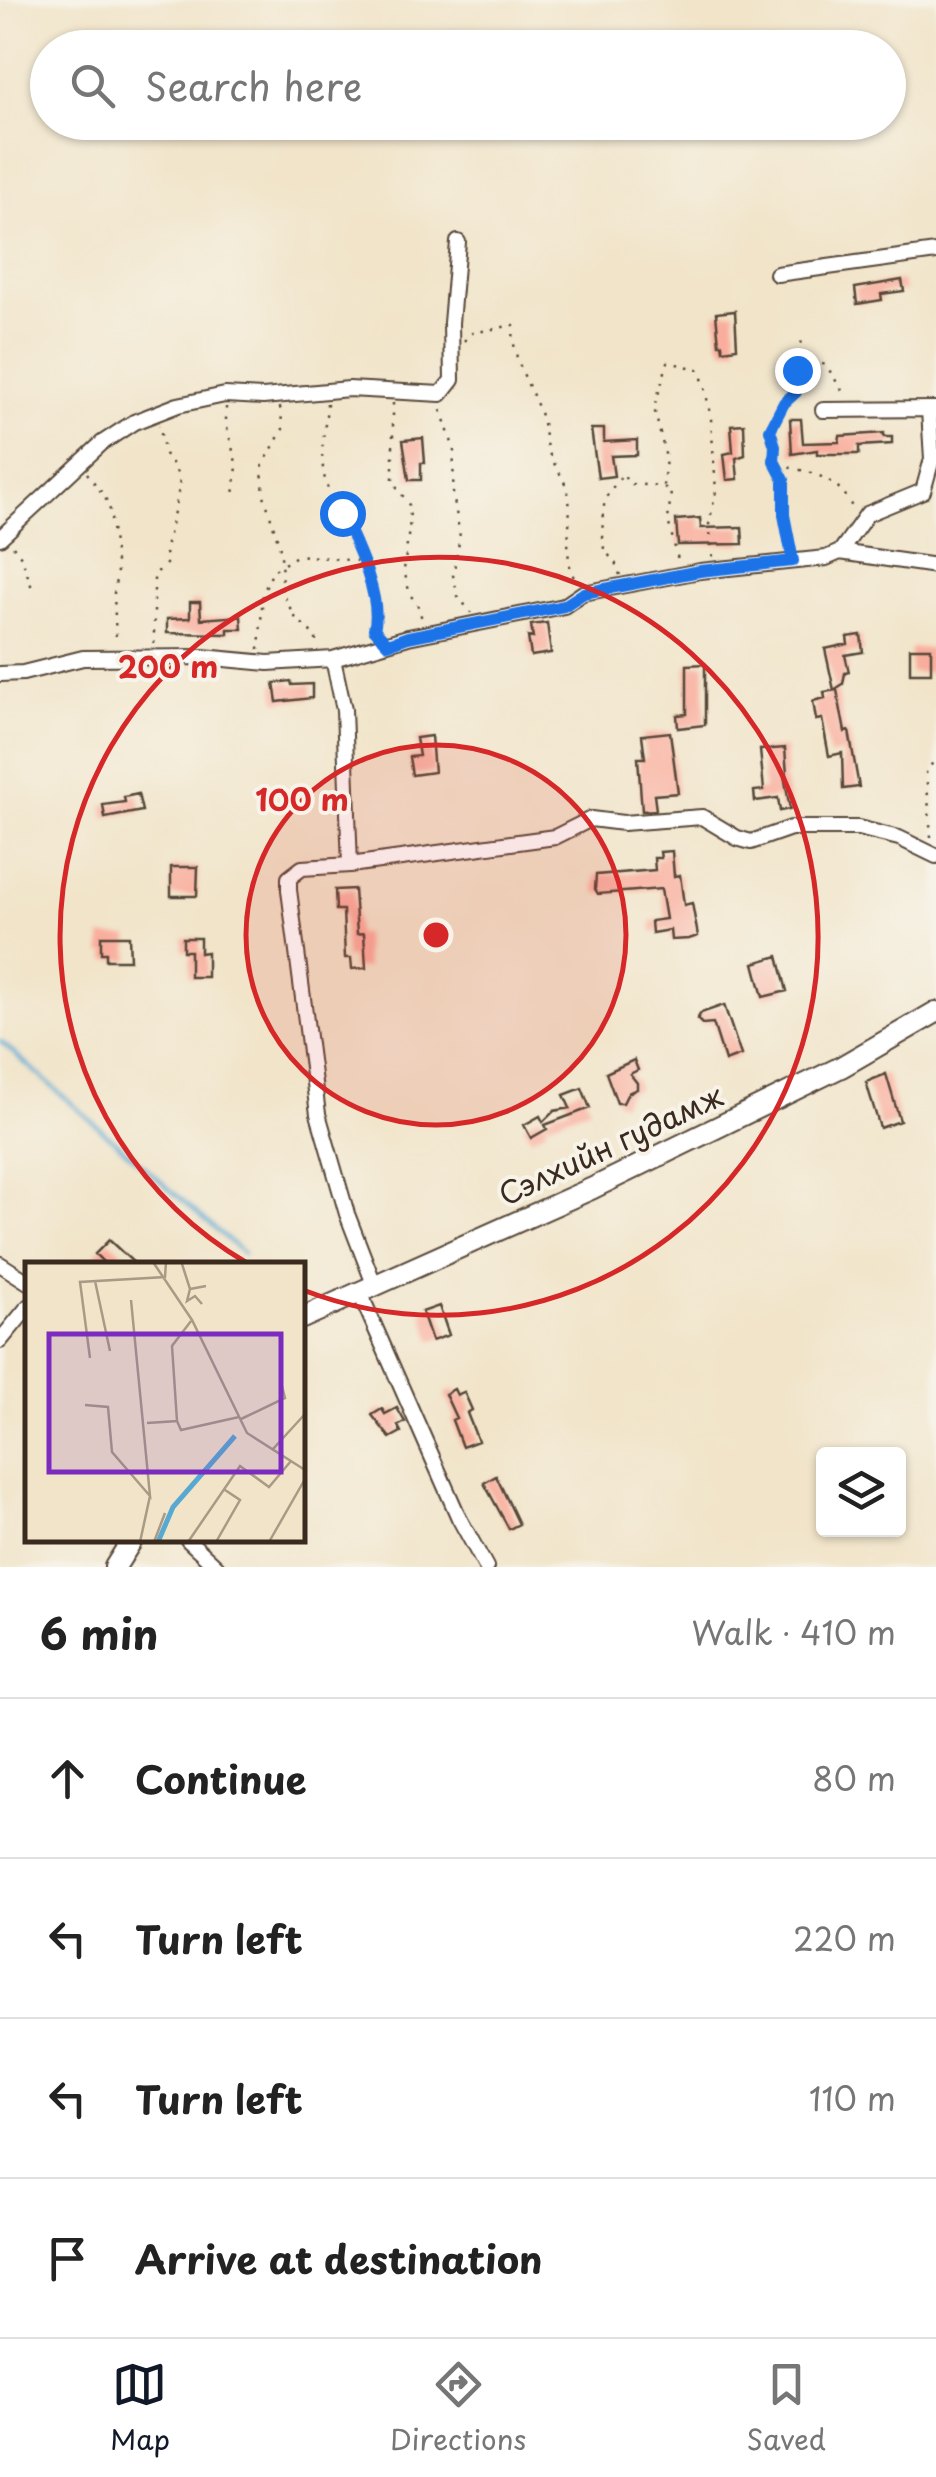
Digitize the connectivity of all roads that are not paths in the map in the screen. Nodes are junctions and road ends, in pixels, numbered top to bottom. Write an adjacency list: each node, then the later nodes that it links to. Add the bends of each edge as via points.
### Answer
1 (458, 242): 6 (street, via 452,380 441,394 226,395 156,414 102,442)
2 (936, 252): 3 (street)
3 (777, 274)
4 (823, 410): 5 (street)
5 (932, 410): 7 (street, via 932,459 923,491 879,508)
6 (4, 534)
7 (840, 552): 8 (street); 9 (street, via 584,593 564,606)
8 (936, 566)
9 (326, 660): 10 (street, via 83,658); 12 (street, via 344,710)
10 (0, 674)
11 (934, 855): 12 (street, via 858,828 791,828 751,842 702,817 591,820 554,836)
12 (350, 866): 16 (street, via 302,868 289,878 289,890 318,1114)
13 (936, 1012): 16 (main road, Сэлхийн гудамж, via 842,1067 593,1188)
14 (0, 1264): 15 (street)
15 (25, 1280)
16 (366, 1288): 18 (main road, Сэлхийн гудамж); 24 (street, via 459,1518)
17 (25, 1311): 19 (street)
18 (305, 1317)
19 (0, 1341)
20 (131, 1542): 22 (main road)
21 (190, 1542): 23 (street)
22 (115, 1567)
23 (216, 1567)
24 (486, 1567)

